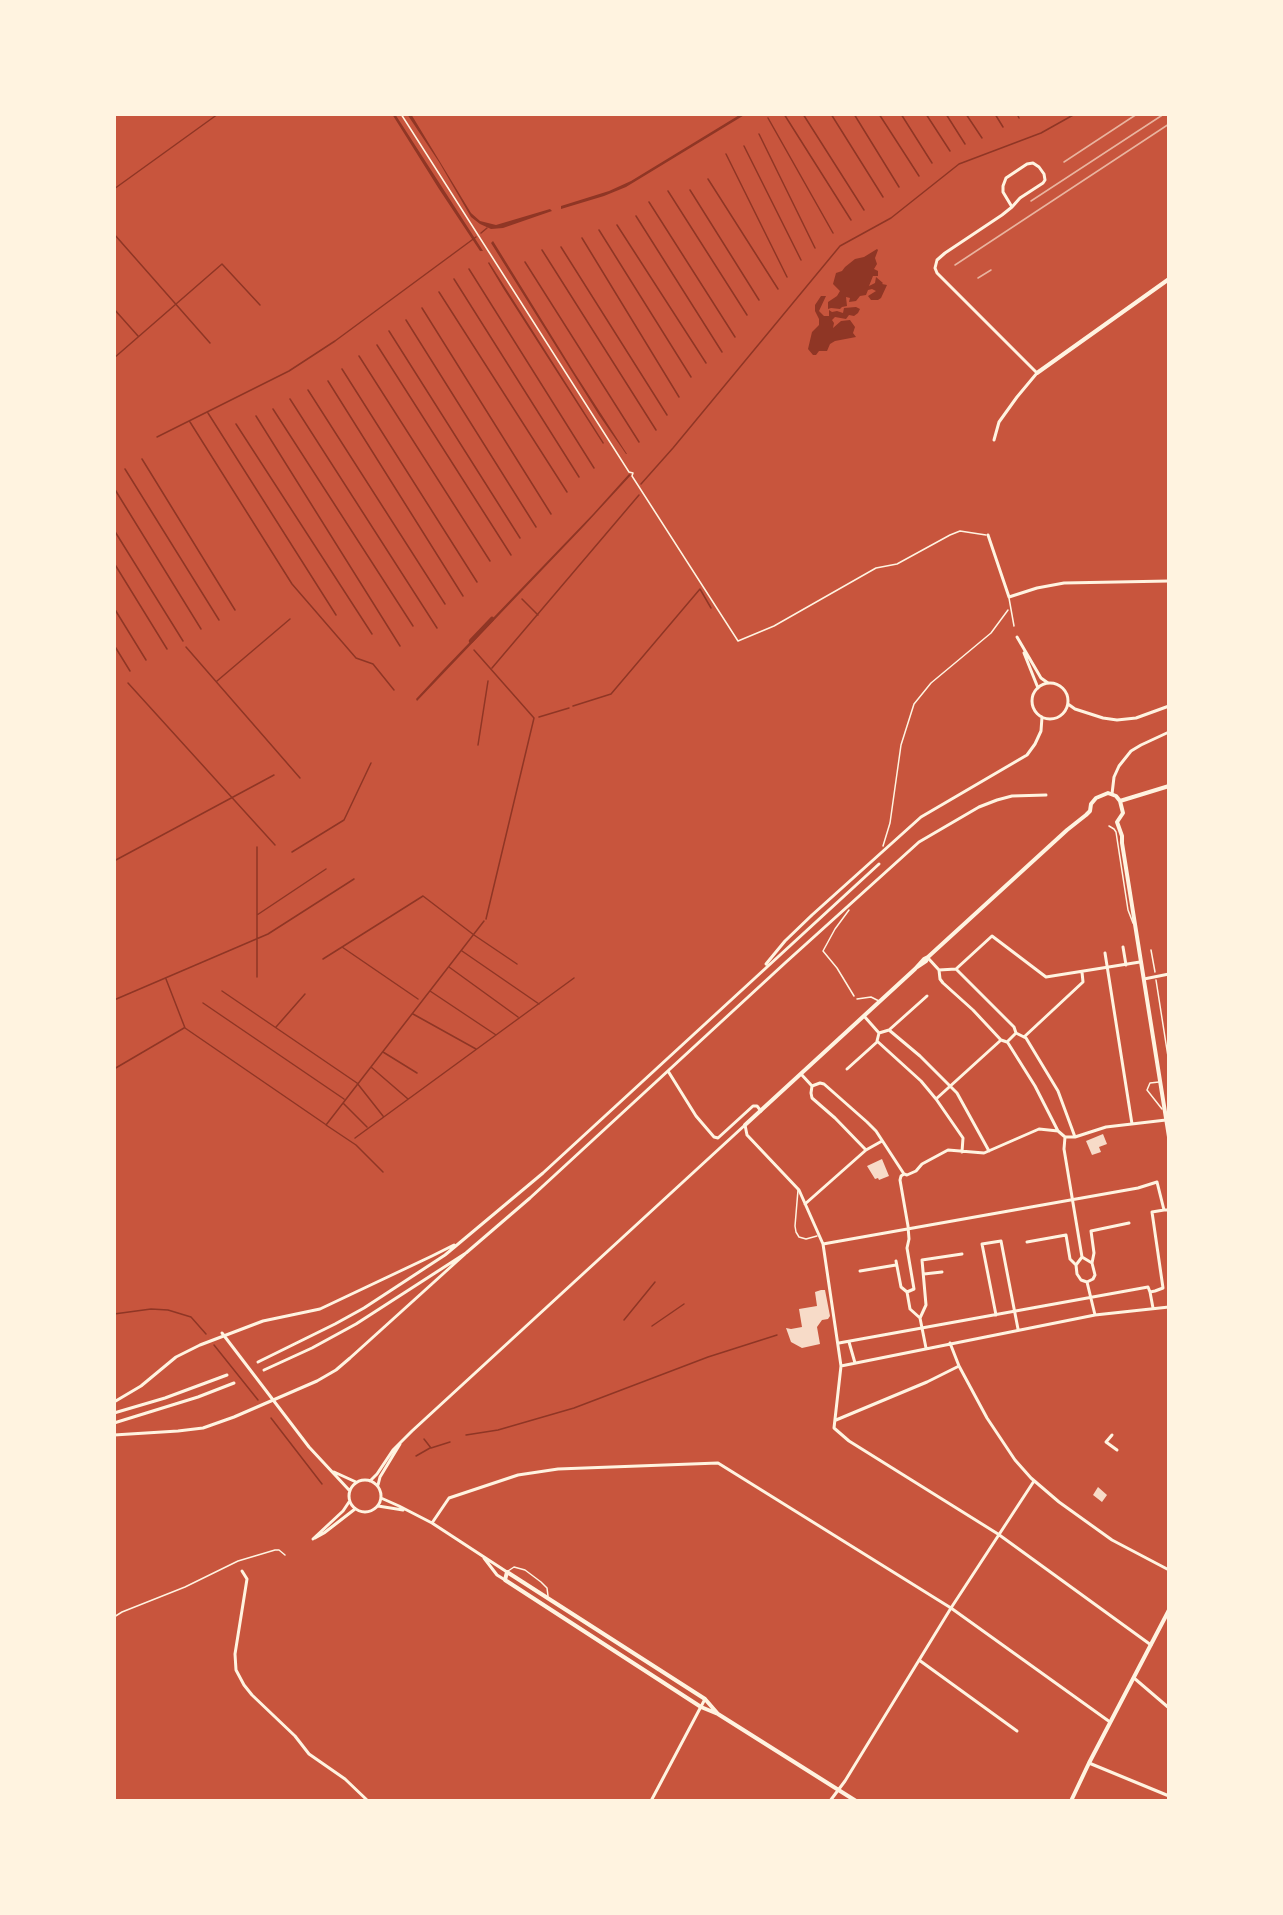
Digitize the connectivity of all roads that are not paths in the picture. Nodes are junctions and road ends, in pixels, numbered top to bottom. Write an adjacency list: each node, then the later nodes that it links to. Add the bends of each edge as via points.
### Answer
1 (1012, 207): 1 (street, via 1045,180 1033,163 1006,178 1003,192); 3 (street, via 945,253 935,268)
2 (1169, 279): 3 (street)
3 (1037, 373): 4 (street, via 999,422)
4 (994, 440)
5 (988, 535): 7 (street)
6 (1169, 581): 7 (street, via 1064,583)
7 (1009, 597): 8 (lane)
8 (1014, 626)
9 (1048, 683): 10 (street); 10 (street, via 1041,678 1017,637); 11 (street, via 1064,690)
10 (1038, 688): 13 (street, via 1032,701)
11 (1068, 703): 12 (street, via 1075,709 1117,720 1136,718); 13 (street, via 1058,717)
12 (1169, 706)
13 (1042, 717): 30 (street, via 1041,731 1027,755 921,817 812,915)
14 (1169, 732): 16 (street, via 1131,751 1114,777)
15 (1169, 786): 18 (street)
16 (1113, 794): 18 (street); 24 (street, via 1099,795 1090,811)
17 (1046, 795): 46 (street, via 997,800 919,842)
18 (1120, 801): 21 (street, via 1123,813 1117,822)
19 (1109, 826): 21 (lane, via 1116,832 1128,910)
20 (879, 864): 30 (street)
21 (1135, 926): 25 (street)
22 (1123, 947): 26 (street)
23 (1105, 953): 27 (street)
24 (928, 957): 29 (street); 36 (street)
25 (1141, 962): 26 (street); 33 (street)
26 (1126, 965): 27 (street)
27 (1107, 968): 31 (street); 55 (street)
28 (956, 969): 29 (street); 31 (street, via 992,936 1046,977); 40 (street)
29 (939, 970): 42 (street, via 943,983)
30 (761, 971): 74 (street, via 543,1173)
31 (1082, 972): 41 (street, via 1083,982)
32 (1169, 974): 33 (street)
33 (1144, 979): 48 (street)
34 (927, 996): 38 (street)
35 (857, 999): 36 (lane, via 871,997)
36 (879, 1002): 37 (street)
37 (864, 1016): 39 (street); 47 (street)
38 (889, 1030): 39 (street); 50 (street)
39 (879, 1033): 43 (street)
40 (1016, 1033): 41 (street); 44 (street)
41 (1024, 1037): 59 (street, via 1058,1091)
42 (1001, 1040): 44 (street); 50 (street)
43 (877, 1041): 45 (street); 51 (street)
44 (1007, 1042): 57 (street)
45 (847, 1069)
46 (668, 1071): 52 (street, via 714,1137 718,1138 753,1107); 76 (street)
47 (801, 1074): 49 (street); 52 (street)
48 (1160, 1082): 53 (street); 53 (lane, via 1150,1083 1147,1090)
49 (812, 1086): 61 (street, via 824,1084); 62 (street, via 812,1098)
50 (951, 1088): 51 (street); 63 (street)
51 (936, 1099): 64 (street, via 963,1138)
52 (761, 1111): 56 (street)
53 (1165, 1111): 54 (street)
54 (1166, 1120): 55 (street); 60 (street)
55 (1132, 1124): 59 (street)
56 (745, 1125): 66 (street, via 747,1135); 117 (street)
57 (1058, 1131): 58 (street); 63 (street, via 1039,1129)
58 (1065, 1137): 59 (street); 67 (street)
59 (1076, 1137)
60 (1169, 1137)
61 (882, 1141): 62 (street); 65 (street)
62 (867, 1150): 68 (street)
63 (989, 1151): 64 (street)
64 (962, 1152): 65 (street, via 948,1150)
65 (904, 1174): 71 (street, via 900,1180)
66 (799, 1190): 68 (street); 72 (lane, via 796,1232 806,1239)
67 (1073, 1199): 69 (street, via 1157,1182); 71 (street); 78 (street)
68 (805, 1205): 72 (street)
69 (1167, 1210): 88 (street, via 1152,1212 1163,1288)
70 (1129, 1223): 79 (street, via 1090,1231)
71 (909, 1229): 75 (street); 86 (street, via 907,1248)
72 (820, 1235): 75 (street)
73 (1027, 1242): 80 (street, via 1066,1235 1070,1259)
74 (458, 1243): 98 (street, via 320,1309); 103 (street, via 364,1308)
75 (824, 1244): 100 (street)
76 (466, 1253): 107 (street, via 356,1324); 110 (street, via 336,1370)
77 (962, 1254): 83 (street, via 922,1260)
78 (1082, 1257): 79 (street); 80 (street)
79 (1092, 1263): 84 (street, via 1095,1275)
80 (1076, 1265): 84 (street, via 1078,1278)
81 (860, 1271): 87 (street, via 896,1263 901,1287)
82 (942, 1272): 83 (street)
83 (924, 1274): 85 (street)
84 (1087, 1282): 89 (street)
85 (924, 1287): 86 (street); 95 (street, via 926,1305)
86 (915, 1289): 87 (street)
87 (908, 1292): 95 (street, via 910,1309)
88 (1150, 1292): 89 (street, via 1148,1287); 91 (street)
89 (1090, 1297): 92 (street); 94 (street)
90 (1169, 1307): 91 (street)
91 (1153, 1308): 94 (street)
92 (1015, 1311): 93 (street); 93 (street, via 1002,1241 982,1244); 97 (street)
93 (996, 1315): 96 (street)
94 (1095, 1315): 97 (street)
95 (920, 1318): 96 (street)
96 (922, 1328): 99 (street); 102 (street)
97 (1018, 1329): 101 (street)
98 (223, 1334): 110 (street); 111 (street, via 176,1357)
99 (849, 1342): 100 (street); 104 (street)
100 (839, 1343): 105 (street)
101 (950, 1343): 102 (street); 106 (street)
102 (926, 1348): 104 (street)
103 (258, 1362)
104 (855, 1363): 105 (street)
105 (842, 1366): 113 (street)
106 (959, 1366): 113 (street); 121 (street, via 997,1434)
107 (264, 1370)
108 (227, 1375): 112 (street)
109 (234, 1383): 114 (street)
110 (273, 1400): 115 (street, via 213,1425); 119 (street, via 309,1448)
111 (114, 1402)
112 (114, 1413)
113 (836, 1420): 131 (street, via 834,1428 849,1441)
114 (114, 1423)
115 (114, 1435)
116 (1112, 1435): 118 (street, via 1106,1442)
117 (400, 1442): 120 (street); 123 (street)
118 (1117, 1450)
119 (334, 1472): 122 (street); 124 (street)
120 (370, 1481): 122 (street); 123 (street)
121 (1034, 1481): 131 (street); 133 (street, via 1108,1538)
122 (356, 1482): 124 (street)
123 (378, 1486): 125 (street)
124 (349, 1490): 126 (street)
125 (381, 1498): 127 (street); 129 (street)
126 (349, 1502): 128 (street); 128 (street, via 313,1539)
127 (378, 1506): 128 (street, via 364,1513); 129 (street)
128 (355, 1509)
129 (405, 1510): 130 (street)
130 (432, 1524): 132 (street); 139 (street, via 449,1498 518,1475 558,1469 718,1463)
131 (998, 1534): 139 (street); 141 (street)
132 (483, 1557): 135 (street); 136 (street)
133 (1169, 1570)
134 (242, 1571): 153 (street, via 247,1579 235,1654 236,1671 252,1695 309,1754)
135 (507, 1572): 136 (street); 137 (street); 137 (lane, via 514,1567 525,1570 542,1582)
136 (505, 1580): 138 (street)
137 (548, 1597): 138 (street); 144 (street)
138 (543, 1605): 145 (street)
139 (951, 1608): 142 (street); 148 (street)
140 (1169, 1610): 141 (street)
141 (1151, 1645): 143 (street)
142 (919, 1660): 149 (street); 151 (street)
143 (1134, 1678): 146 (street); 148 (street)
144 (705, 1699): 145 (street); 147 (street)
145 (701, 1707): 147 (street); 154 (street)
146 (1169, 1708)
147 (718, 1714): 151 (street)
148 (1110, 1722): 150 (street)
149 (1017, 1731)
150 (1089, 1762): 152 (street); 157 (street)
151 (839, 1791): 155 (street); 156 (street)
152 (1169, 1796)
153 (368, 1801)
154 (651, 1801)
155 (830, 1801)
156 (856, 1801)
157 (1071, 1801)

